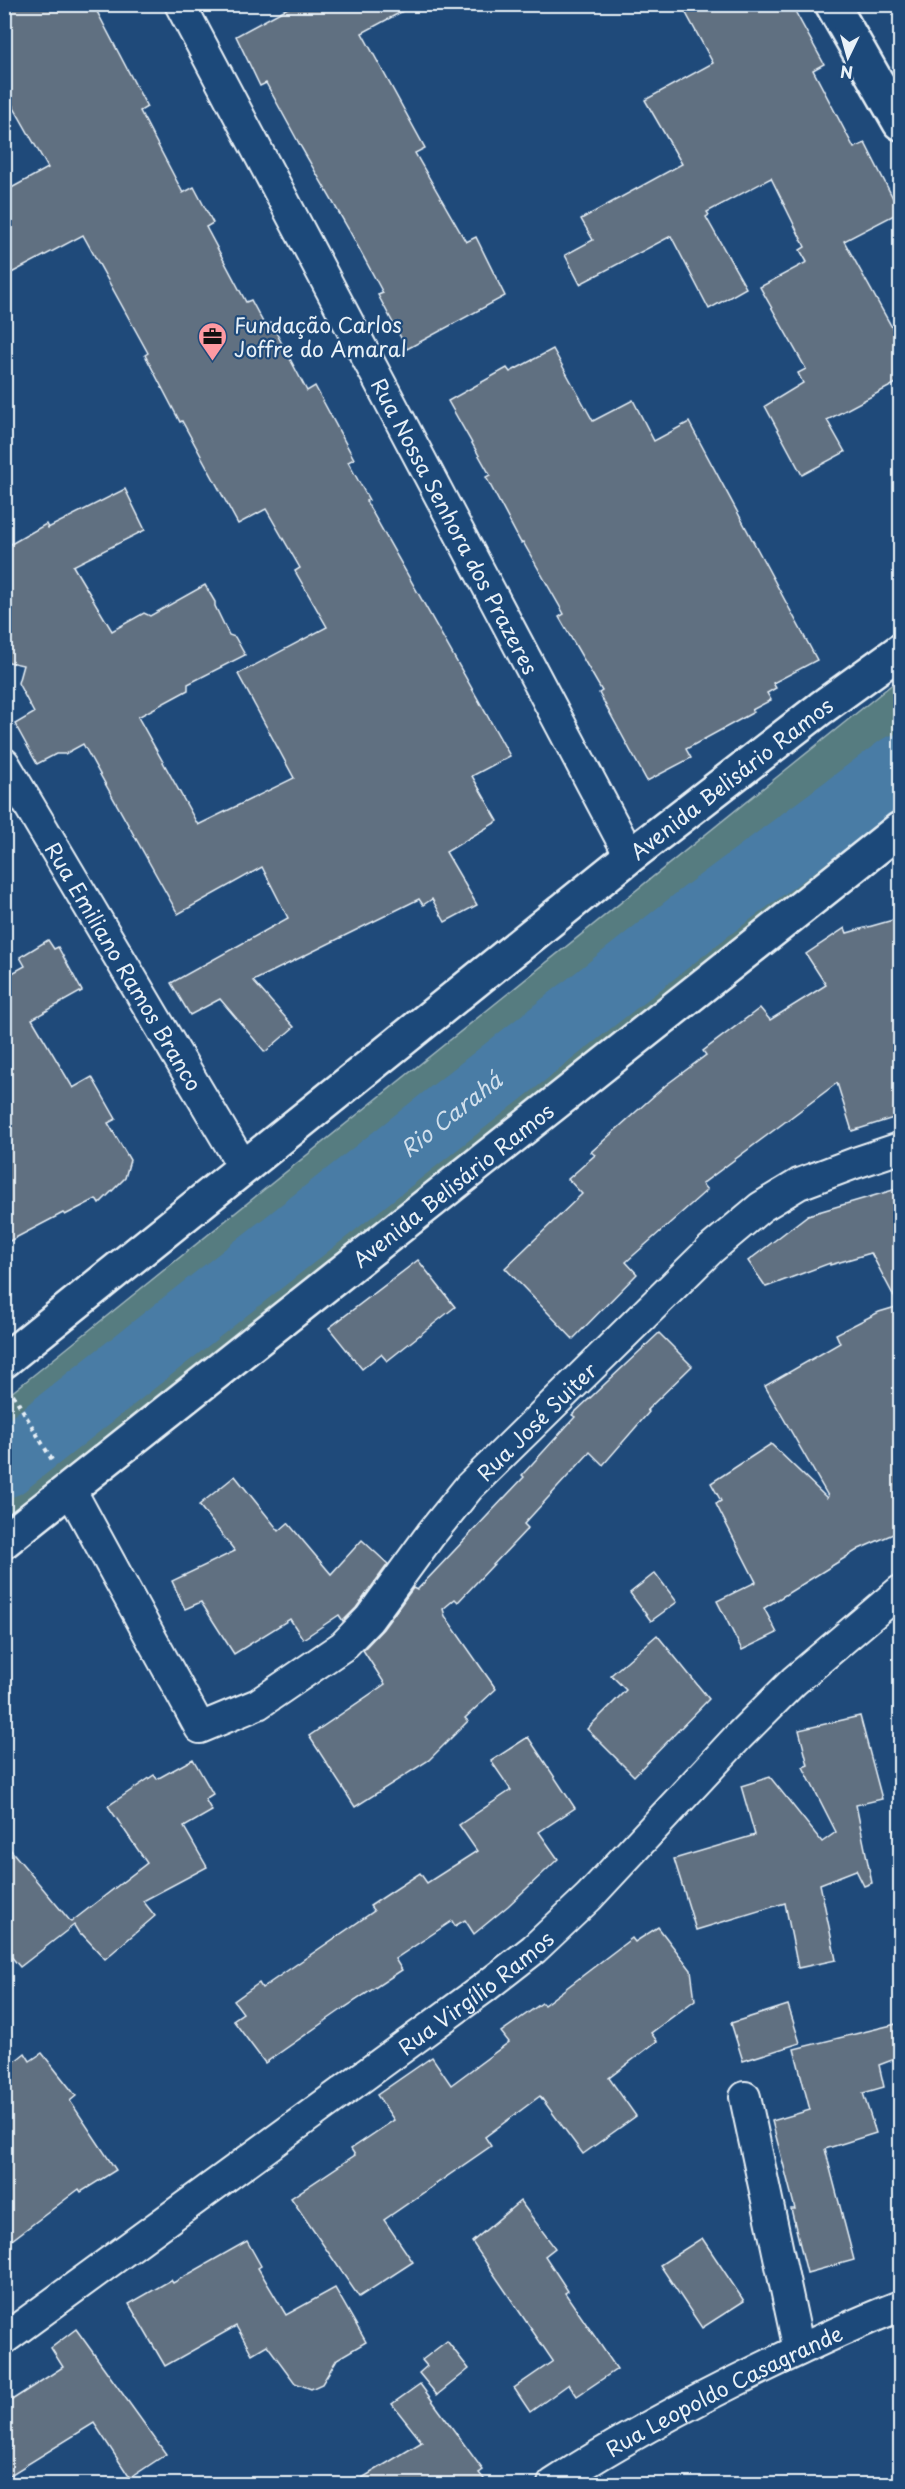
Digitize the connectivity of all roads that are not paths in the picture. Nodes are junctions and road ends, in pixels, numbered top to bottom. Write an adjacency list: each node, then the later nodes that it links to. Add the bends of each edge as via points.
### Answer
1 (180, 4): 7 (street, Rua Nossa Senhora dos Prazeres)
2 (832, 4): 3 (main road)
3 (899, 118)
4 (900, 651): 7 (main road, Avenida Belisário Ramos)
5 (4, 763): 9 (street, Rua Emiliano Ramos Branco)
6 (900, 830): 11 (main road, Avenida Belisário Ramos)
7 (630, 856): 9 (main road, Avenida Belisário Ramos)
8 (900, 1148): 11 (street, Rua José Suiter, via 799,1185 761,1207 711,1249 469,1487 369,1619 343,1646 258,1704 200,1728)
9 (244, 1168): 10 (main road, Avenida Belisário Ramos)
10 (4, 1361)
11 (62, 1475): 12 (main road, Avenida Belisário Ramos)
12 (4, 1542)
13 (900, 1591): 16 (street, Rua Virgílio Ramos, via 794,1681 589,1897 534,1949)
14 (746, 2097): 17 (street)
15 (900, 2306): 17 (street, Rua Leopoldo Casagrande)
16 (4, 2339)
17 (799, 2350): 18 (street, Rua Leopoldo Casagrande, via 696,2400)
18 (553, 2484)

